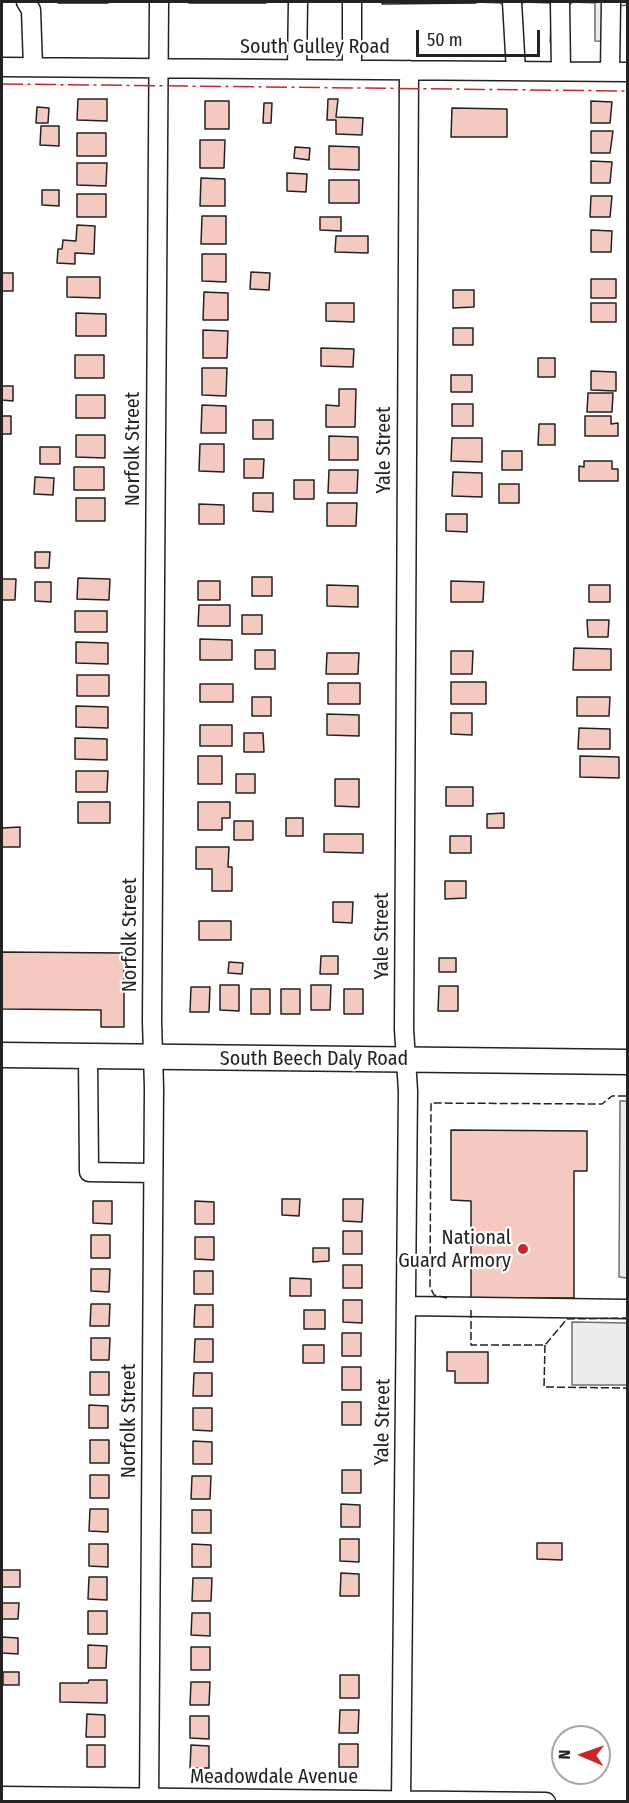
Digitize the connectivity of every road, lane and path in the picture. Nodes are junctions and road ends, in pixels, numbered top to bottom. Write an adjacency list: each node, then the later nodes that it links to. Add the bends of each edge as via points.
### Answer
1 (26, 2): 9 (street, via 31,10)
2 (159, 2): 10 (street, Norfolk Street)
3 (298, 2): 11 (street)
4 (352, 2): 12 (street)
5 (512, 2): 14 (street)
6 (560, 2): 15 (street)
7 (611, 2): 16 (street)
8 (2, 67): 9 (street, South Gulley Road)
9 (33, 67): 10 (street, South Gulley Road)
10 (159, 68): 11 (street, South Gulley Road); 19 (street, Norfolk Street)
11 (297, 69): 12 (street, South Gulley Road)
12 (352, 70): 13 (street, South Gulley Road)
13 (409, 70): 14 (street, South Gulley Road); 20 (street, Yale Street)
14 (516, 71): 15 (street, South Gulley Road)
15 (561, 71): 16 (street, South Gulley Road)
16 (619, 72)
17 (2, 1055): 18 (main road, South Beech Daly Road)
18 (88, 1056): 19 (main road, South Beech Daly Road); 22 (street, via 89,1172)
19 (154, 1058): 20 (main road, South Beech Daly Road); 22 (street, Norfolk Street)
20 (406, 1059): 21 (main road, South Beech Daly Road); 23 (street, Yale Street)
21 (627, 1062)
22 (153, 1173): 26 (street, Norfolk Street)
23 (407, 1306): 24 (street); 27 (street, Yale Street)
24 (627, 1310)
25 (2, 1796): 26 (street, Meadowdale Avenue)
26 (149, 1800): 27 (street, Meadowdale Avenue)
27 (401, 1800): 28 (street, Meadowdale Avenue)
28 (546, 1802)

